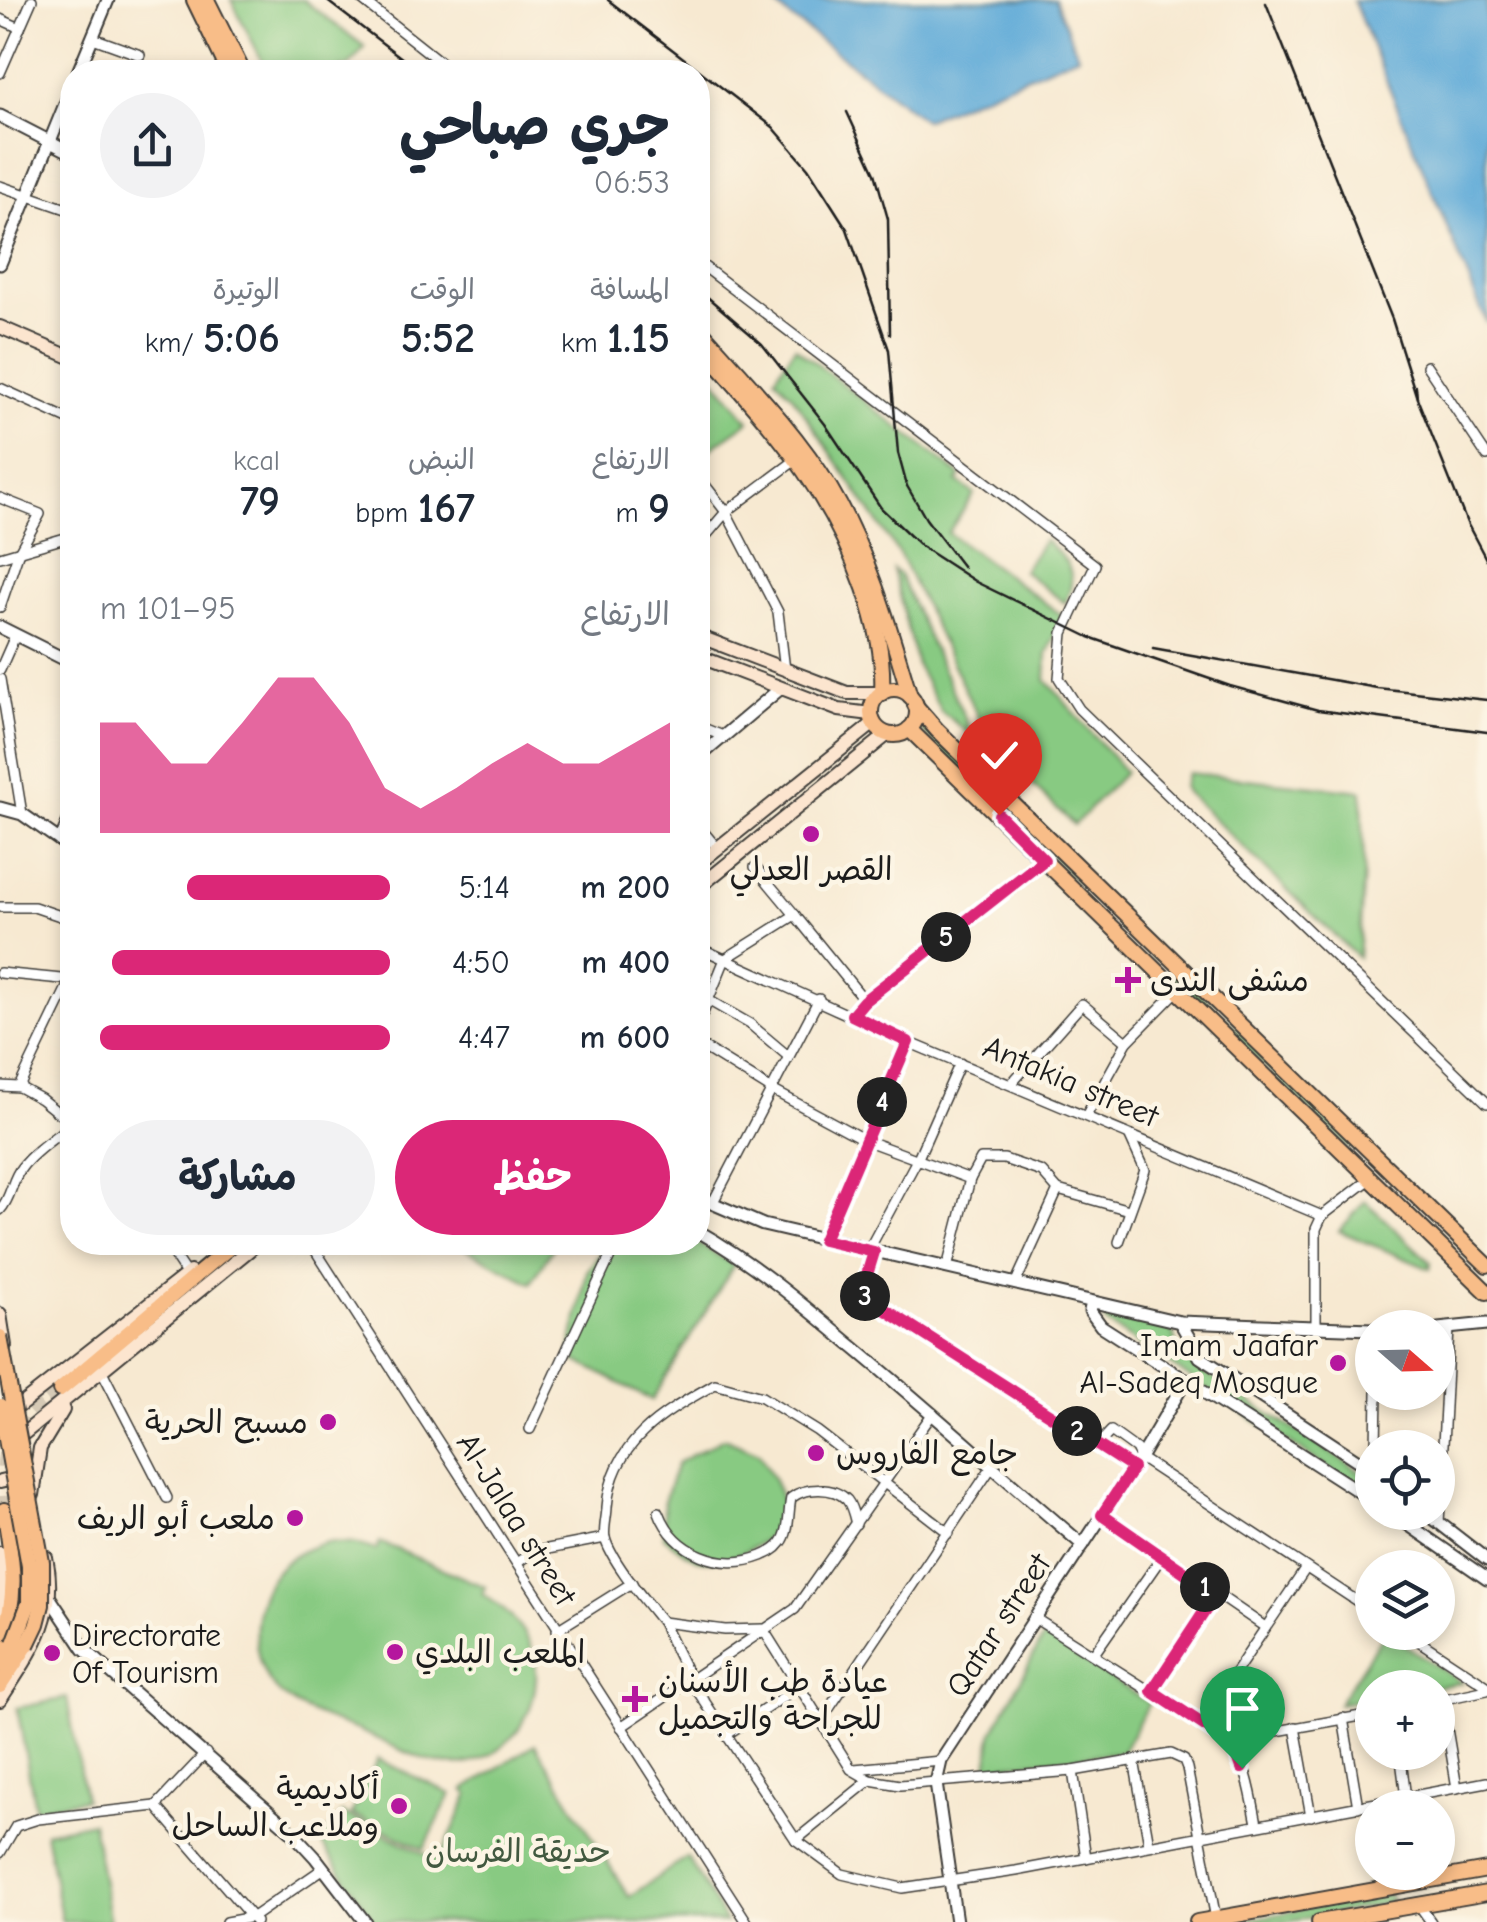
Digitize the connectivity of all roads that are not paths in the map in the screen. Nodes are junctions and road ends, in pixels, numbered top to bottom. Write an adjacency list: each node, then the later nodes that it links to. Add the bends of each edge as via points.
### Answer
1 (32, 0): 7 (street)
2 (108, 0): 8 (street)
3 (194, 0): 11 (main road)
4 (208, 0): 12 (main road)
5 (362, 0): 13 (street)
6 (0, 19): 7 (street)
7 (20, 28): 14 (street)
8 (93, 38): 9 (street); 10 (street)
9 (140, 55)
10 (83, 60)
11 (223, 60)
12 (237, 60)
13 (438, 60)
14 (0, 73)
15 (0, 116): 17 (street)
16 (60, 116): 17 (street)
17 (50, 141): 18 (street); 20 (street)
18 (60, 146)
19 (0, 186): 20 (street)
20 (28, 196): 21 (street); 22 (street)
21 (60, 206)
22 (0, 264)
23 (710, 271): 94 (street, via 1095,565 1063,634 1059,678 1078,709)
24 (0, 327): 26 (main road)
25 (710, 341): 51 (main road, via 828,485 872,576)
26 (60, 353)
27 (710, 356): 32 (main road)
28 (1427, 366): 31 (street)
29 (0, 388): 30 (street)
30 (60, 416)
31 (1487, 456)
32 (798, 458): 35 (street); 50 (main road, via 850,549 882,652)
33 (710, 491): 35 (street)
34 (0, 498): 38 (street, via 40,514)
35 (726, 512): 36 (street); 47 (street, via 778,612)
36 (710, 531)
37 (60, 540): 38 (street)
38 (18, 554): 39 (street); 40 (street)
39 (0, 557)
40 (0, 607)
41 (0, 627): 42 (street)
42 (15, 636): 44 (street); 46 (street)
43 (710, 641): 47 (main road)
44 (60, 657)
45 (710, 661): 49 (main road)
46 (0, 670)
47 (785, 671): 50 (main road, via 847,693)
48 (0, 679): 61 (street)
49 (781, 688): 52 (main road); 57 (street)
50 (882, 692): 51 (main road, via 897,689); 53 (main road)
51 (913, 700): 54 (main road, via 916,718); 73 (main road)
52 (839, 710): 53 (main road); 58 (main road, via 854,719)
53 (872, 719): 56 (main road); 58 (main road)
54 (909, 730): 56 (main road); 66 (main road)
55 (710, 731): 57 (street)
56 (888, 734): 68 (main road)
57 (724, 736): 59 (street)
58 (856, 738): 64 (main road)
59 (710, 748)
60 (0, 808): 61 (street)
61 (22, 814): 62 (street)
62 (60, 840)
63 (710, 840): 64 (street)
64 (717, 848): 65 (main road)
65 (710, 854)
66 (1044, 860): 75 (main road); 82 (street)
67 (755, 867): 70 (street)
68 (710, 878)
69 (0, 907): 71 (street)
70 (795, 915): 74 (street); 82 (street)
71 (60, 916)
72 (710, 953): 74 (street, Antakia street)
73 (1172, 959): 75 (main road); 108 (main road)
74 (725, 960): 79 (street); 80 (street, Antakia street)
75 (1160, 972): 78 (main road)
76 (0, 973): 77 (street)
77 (60, 978)
78 (1177, 991): 86 (street); 101 (main road)
79 (710, 995)
80 (819, 999): 84 (street, Antakia street); 88 (street)
81 (710, 1001): 88 (street)
82 (864, 1001): 84 (street)
83 (60, 1003): 92 (street)
84 (852, 1015): 85 (street, Antakia street)
85 (908, 1042): 89 (street, Antakia street); 99 (street)
86 (1127, 1042): 90 (street, via 1082,1004); 96 (street)
87 (710, 1051): 93 (street)
88 (788, 1056): 93 (street)
89 (960, 1063): 90 (street, Antakia street); 100 (street)
90 (1011, 1084): 96 (street, Antakia street)
91 (0, 1086): 92 (street)
92 (19, 1087): 95 (street)
93 (772, 1090): 99 (street); 105 (street)
94 (1487, 1103)
95 (60, 1114)
96 (1086, 1116): 98 (street, Antakia street)
97 (60, 1134): 106 (street, via 23,1165)
98 (1130, 1137): 107 (street, via 1145,1170); 109 (street, Antakia street)
99 (865, 1140): 100 (street); 111 (street)
100 (918, 1158): 102 (street); 113 (street)
101 (1356, 1167): 103 (main road); 108 (main road, via 1358,1159 1370,1159)
102 (970, 1179): 104 (street, via 981,1158 1004,1158 1042,1172); 121 (street)
103 (1369, 1180): 109 (street); 124 (main road)
104 (1058, 1190): 107 (street); 123 (street)
105 (712, 1204): 111 (street)
106 (0, 1210)
107 (1129, 1210): 112 (street)
108 (1433, 1213): 120 (main road)
109 (1322, 1216): 129 (street, via 1313,1244)
110 (710, 1239): 142 (street, via 764,1272)
111 (823, 1240): 113 (street)
112 (1119, 1242)
113 (871, 1251): 121 (street); 146 (street, via 861,1294)
114 (174, 1255): 122 (street)
115 (214, 1255): 122 (main road)
116 (218, 1255): 138 (main road)
117 (243, 1255): 134 (main road)
118 (318, 1255): 167 (street, Al-Jalaa street)
119 (611, 1255): 143 (street)
120 (1487, 1265)
121 (946, 1268): 123 (street)
122 (187, 1274): 139 (main road)
123 (1016, 1284): 125 (street)
124 (1487, 1292)
125 (1092, 1302): 127 (street); 135 (street, via 1090,1311 1101,1326)
126 (0, 1314): 136 (main road)
127 (1180, 1322): 129 (street); 133 (street, via 1191,1346)
128 (1487, 1324): 130 (street)
129 (1316, 1326): 131 (street)
130 (1455, 1327)
131 (1355, 1329)
132 (0, 1337): 180 (main road, bridge, via 43,1575 38,1624)
133 (1215, 1369): 137 (street); 147 (street)
134 (96, 1376): 145 (main road); 153 (main road, via 45,1436); 154 (street)
135 (1186, 1380): 137 (street); 148 (street, Qatar street)
136 (11, 1382): 139 (main road); 140 (main road)
137 (1198, 1388): 152 (street)
138 (60, 1390)
139 (38, 1391): 140 (main road)
140 (18, 1407): 141 (main road); 145 (main road)
141 (0, 1408): 180 (main road, bridge, via 30,1566 28,1603)
142 (933, 1413): 149 (street); 151 (street)
143 (530, 1429)
144 (0, 1434): 145 (main road)
145 (22, 1435): 153 (main road)
146 (1098, 1444): 148 (street); 148 (street, via 1111,1432 1136,1449)
147 (1355, 1459)
148 (1137, 1463): 157 (street, Qatar street); 168 (street)
149 (991, 1468): 161 (street); 163 (street)
150 (0, 1482): 153 (main road, via 22,1482)
151 (882, 1484): 158 (street); 161 (street); 162 (street, via 762,1397 715,1384 658,1416 629,1446 608,1494)
152 (1355, 1489)
153 (32, 1495): 172 (main road)
154 (167, 1498)
155 (4, 1510): 180 (main road, via 14,1569)
156 (658, 1512): 158 (street, via 664,1528 717,1562 750,1560 781,1544 798,1492 843,1496)
157 (1102, 1515): 163 (street, Qatar street); 165 (street)
158 (856, 1524): 178 (street, via 795,1608)
159 (1416, 1530): 169 (street)
160 (1448, 1530): 166 (street)
161 (948, 1532): 193 (street)
162 (605, 1538): 167 (street, via 532,1552); 170 (street)
163 (1083, 1545): 174 (street, Qatar street)
164 (0, 1553): 175 (main road)
165 (1161, 1558): 171 (street); 182 (street)
166 (1487, 1560)
167 (517, 1563): 179 (street, Al-Jalaa street)
168 (1306, 1568): 173 (street); 177 (street)
169 (1487, 1580)
170 (632, 1583): 176 (street); 179 (street)
171 (1216, 1594): 177 (street); 188 (street)
172 (50, 1598): 190 (main road, via 40,1636); 199 (street, via 84,1649)
173 (1355, 1601)
174 (1036, 1619): 182 (street); 201 (street, Qatar street)
175 (0, 1621)
176 (662, 1622): 178 (street); 184 (street)
177 (1265, 1627): 194 (street)
178 (763, 1629): 184 (street); 186 (street)
179 (557, 1630): 195 (street, Al-Jalaa street)
180 (14, 1643): 183 (main road); 185 (main road)
181 (1431, 1650): 187 (street)
182 (1094, 1654): 188 (street)
183 (0, 1665)
184 (691, 1682): 195 (street); 197 (street)
185 (0, 1686)
186 (800, 1686): 193 (street); 197 (street)
187 (1487, 1688): 189 (street)
188 (1152, 1691): 194 (street)
189 (1455, 1696)
190 (0, 1700)
191 (1355, 1716): 192 (street)
192 (1343, 1718): 196 (street); 209 (street)
193 (822, 1719): 202 (street)
194 (1202, 1722): 198 (street)
195 (621, 1727): 229 (street, Al-Jalaa street)
196 (1295, 1727): 198 (street); 213 (street)
197 (726, 1735): 216 (street)
198 (1227, 1740): 214 (street, via 1248,1782)
199 (206, 1753): 211 (street); 220 (street)
200 (1134, 1760): 204 (street); 215 (street, via 1171,1754 1184,1760); 217 (street)
201 (941, 1762): 202 (street); 207 (street, Qatar street)
202 (851, 1769): 205 (street)
203 (1454, 1770): 208 (street)
204 (1073, 1771): 207 (street); 219 (street)
205 (870, 1780): 207 (street); 216 (street)
206 (1487, 1782): 208 (street)
207 (936, 1783): 222 (street, Qatar street)
208 (1457, 1788): 210 (street)
209 (1355, 1790)
210 (1447, 1790)
211 (156, 1806): 218 (street, via 38,1819 16,1826); 226 (street)
212 (1355, 1808): 213 (street)
213 (1310, 1816): 214 (street)
214 (1258, 1824): 215 (street)
215 (1199, 1836): 217 (street); 225 (street)
216 (796, 1840): 222 (street, via 842,1874 902,1888)
217 (1149, 1844): 219 (street)
218 (0, 1853)
219 (1086, 1858): 222 (street)
220 (324, 1868): 226 (street); 228 (street)
221 (1487, 1870): 225 (main road)
222 (948, 1879): 230 (street, Qatar street)
223 (1487, 1892): 224 (main road)
224 (1420, 1905): 232 (main road); 233 (street)
225 (1216, 1918): 231 (main road)
226 (255, 1919): 227 (street)
227 (226, 1922)
228 (366, 1922)
229 (747, 1922)
230 (956, 1922)
231 (1198, 1922)
232 (1319, 1922)
233 (1432, 1922)

